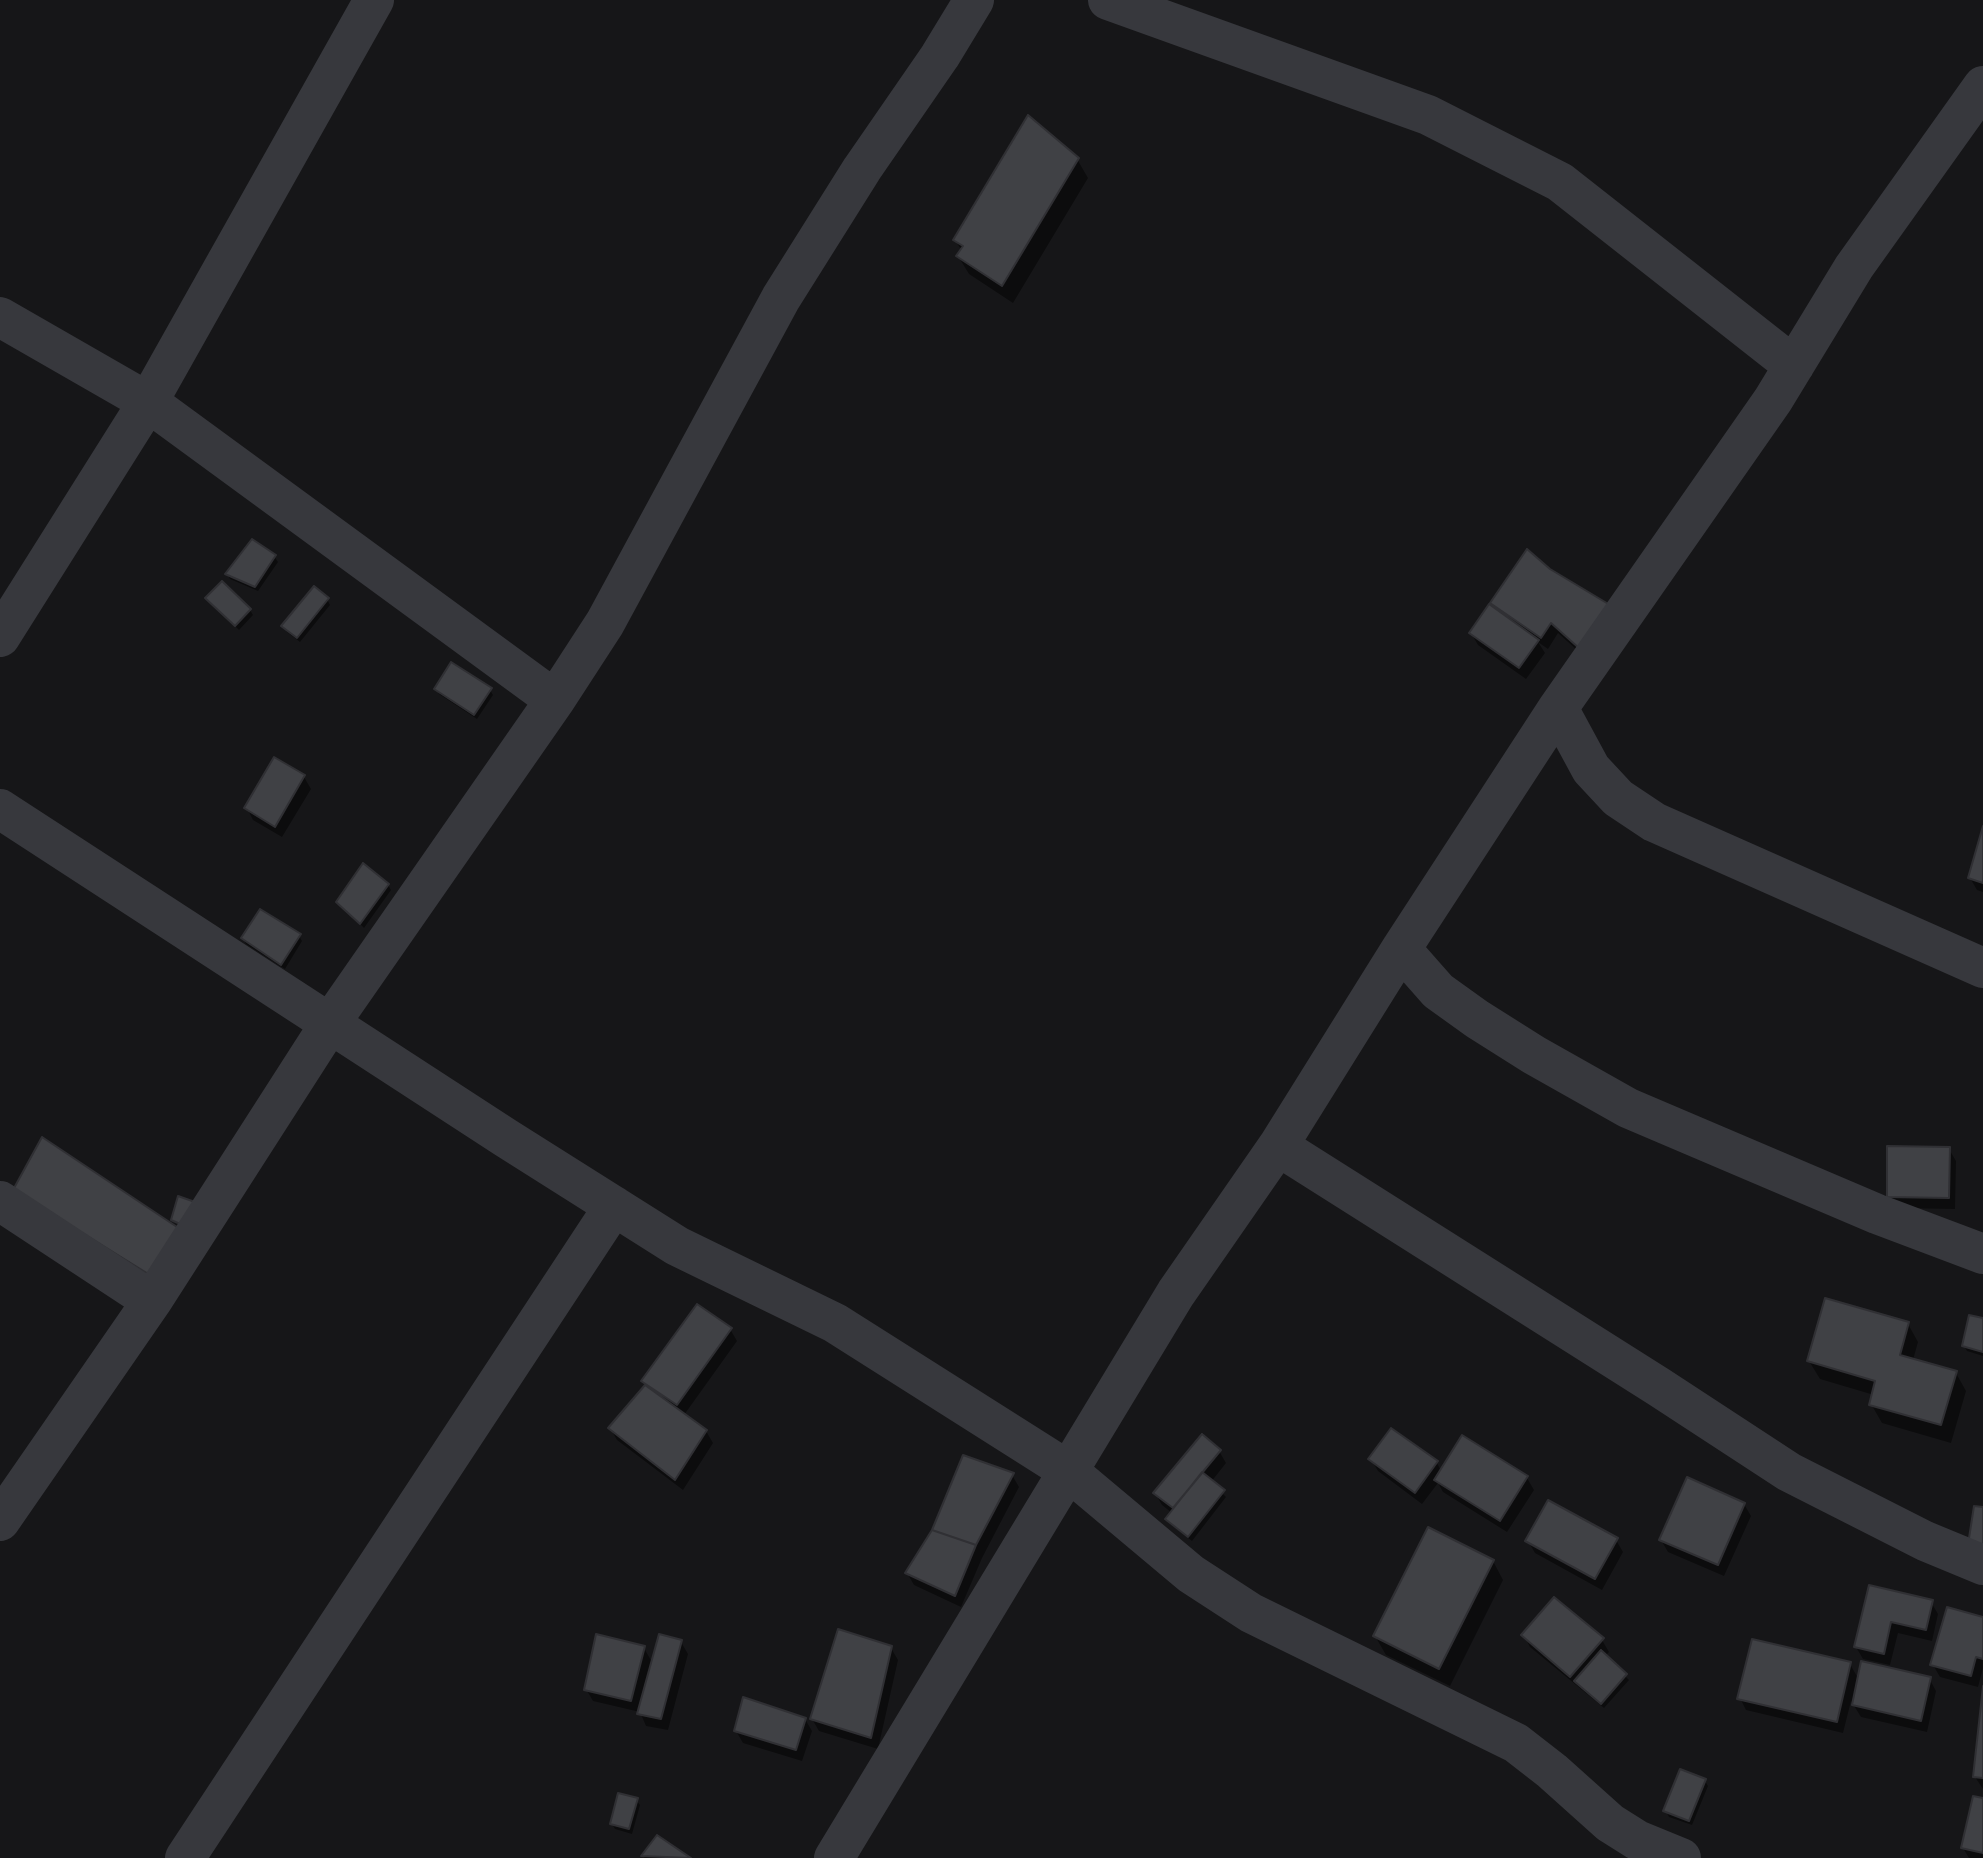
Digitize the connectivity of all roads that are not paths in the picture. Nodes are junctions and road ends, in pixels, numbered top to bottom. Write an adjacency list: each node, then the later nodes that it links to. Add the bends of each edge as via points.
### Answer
1 (374, 0): 7 (street)
2 (974, 0): 9 (street, via 781,298 605,623)
3 (1108, 0): 6 (street, via 1428,115 1560,182)
4 (1983, 86): 6 (street, via 1854,267)
5 (0, 317): 7 (street)
6 (1794, 366): 10 (street)
7 (148, 402): 8 (street); 9 (street)
8 (0, 637)
9 (555, 700): 14 (street)
10 (1558, 708): 12 (street); 13 (street, via 1591,769 1618,798 1654,822)
11 (0, 809): 14 (street)
12 (1401, 949): 15 (street); 18 (street, via 1438,991 1477,1019 1628,1108)
13 (1983, 968)
14 (331, 1022): 17 (street); 19 (street)
15 (1278, 1146): 20 (street, via 1176,1293); 22 (street, via 1789,1472)
16 (0, 1201): 19 (street)
17 (614, 1206): 20 (street, via 677,1246 835,1323); 24 (street)
18 (1983, 1254)
19 (152, 1301): 21 (street)
20 (1067, 1470): 23 (street, via 1191,1574 1227,1597 1516,1743 1552,1771); 25 (street)
21 (0, 1521)
22 (1983, 1565)
23 (1611, 1840): 26 (street, via 1637,1840)
24 (185, 1858)
25 (834, 1858)
26 (1681, 1858)

